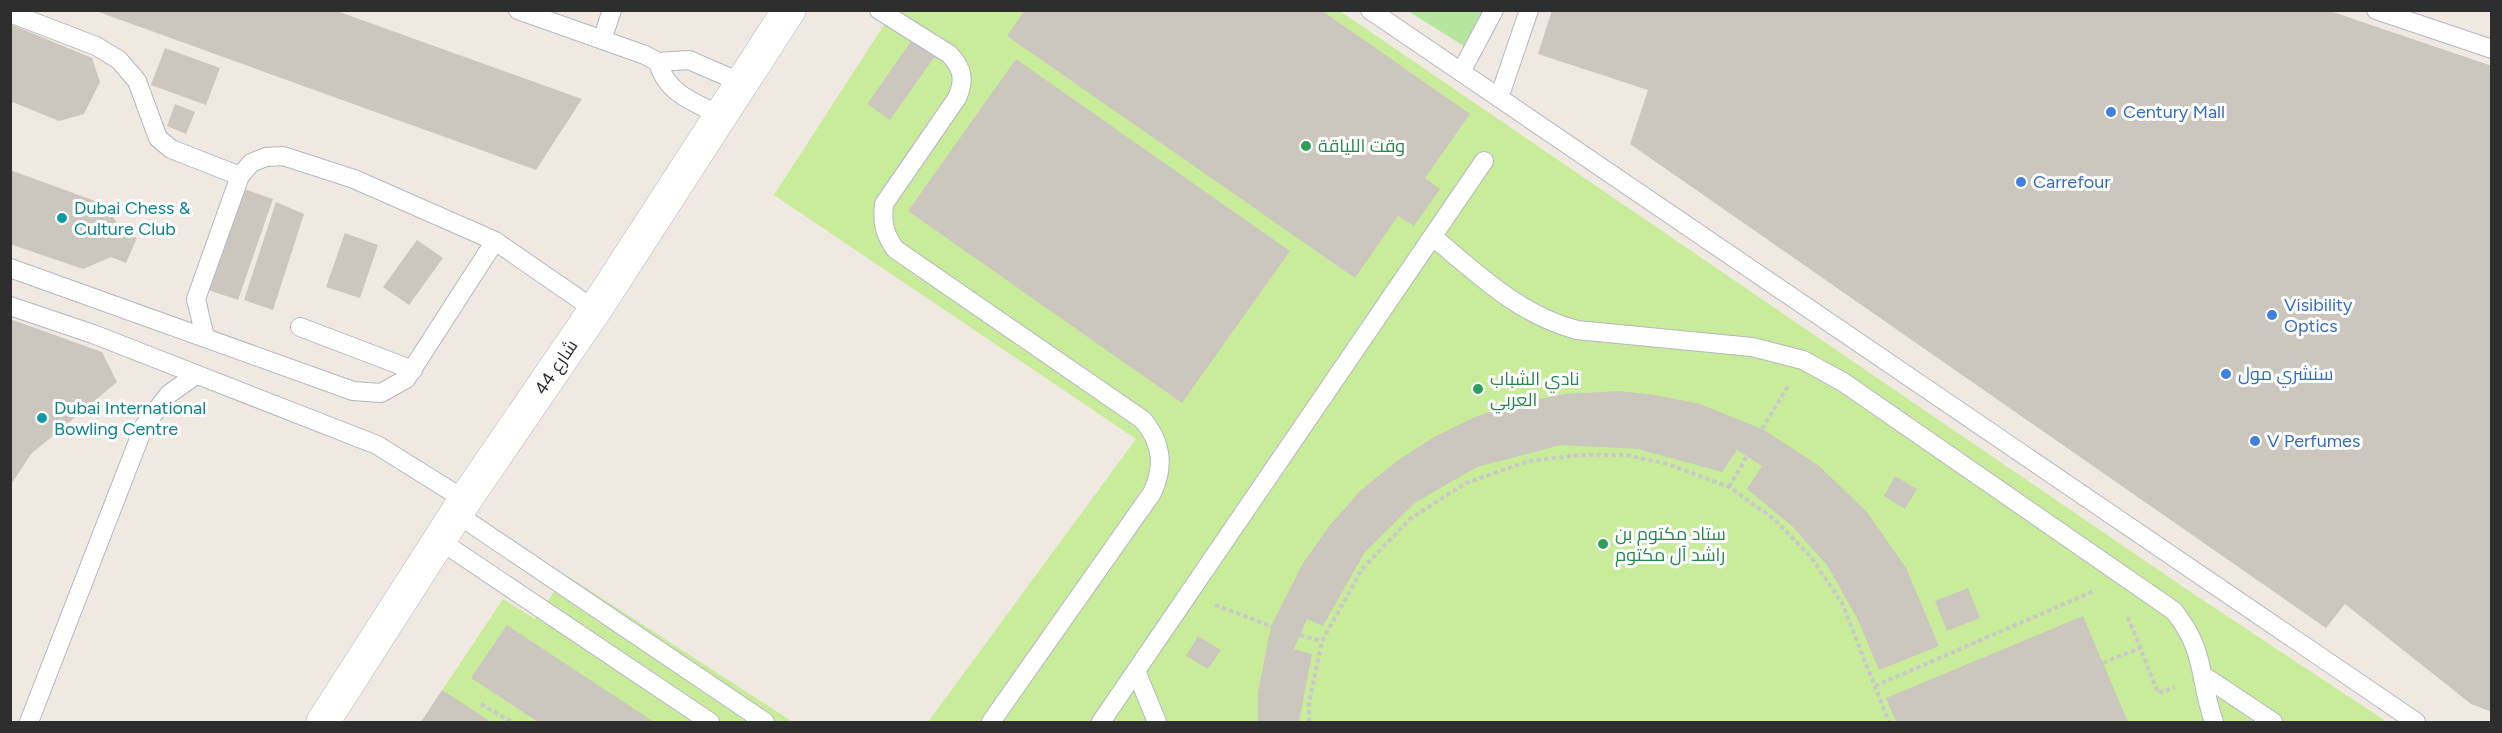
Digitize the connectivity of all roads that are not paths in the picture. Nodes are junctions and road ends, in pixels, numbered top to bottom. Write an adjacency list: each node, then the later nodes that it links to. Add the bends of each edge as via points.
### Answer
1 (518, 10): 10 (lane)
2 (612, 10): 10 (lane)
3 (789, 10): 14 (street, شارع 44)
4 (879, 10): 36 (lane, via 949,54 963,74 957,98 884,204 886,235 907,259 1131,411 1153,432 1159,447 1161,462 1156,485)
5 (1370, 10): 13 (lane)
6 (1494, 10): 13 (lane)
7 (1529, 10): 15 (lane)
8 (2376, 10): 11 (lane)
9 (10, 13): 18 (lane, via 96,46 119,60 137,81 158,138 171,149)
10 (602, 40): 12 (lane)
11 (2492, 49)
12 (658, 62): 14 (lane, via 689,60); 16 (lane, via 670,88)
13 (1461, 72): 15 (lane)
14 (742, 83): 16 (street, شارع 44)
15 (1499, 98): 41 (lane)
16 (720, 115): 23 (street, شارع 44)
17 (1484, 161): 19 (lane)
18 (240, 176): 20 (lane, via 251,164 266,157 283,156 354,179); 25 (lane, via 198,292 197,310)
19 (1433, 237): 30 (lane); 31 (lane, via 1501,294 1554,324 1577,330 1752,347 1803,360 1844,382 2179,617 2199,652)
20 (495, 242): 23 (lane); 26 (lane)
21 (10, 268): 25 (lane)
22 (10, 306): 27 (lane)
23 (595, 310): 28 (street, شارع 44)
24 (300, 327): 26 (lane)
25 (205, 337): 26 (lane, via 353,392 367,394 395,387)
26 (413, 370)
27 (196, 375): 28 (lane, via 377,445); 32 (lane, via 170,394 144,426)
28 (461, 507): 29 (street, شارع 44); 35 (lane)
29 (439, 540): 33 (street, شارع 44); 34 (lane)
30 (1136, 671): 37 (lane); 38 (lane)
31 (2204, 676): 39 (lane); 40 (lane)
32 (29, 723)
33 (322, 723)
34 (710, 723)
35 (765, 723)
36 (991, 723)
37 (1101, 723)
38 (1157, 723)
39 (2214, 723)
40 (2273, 723)
41 (2416, 723)

